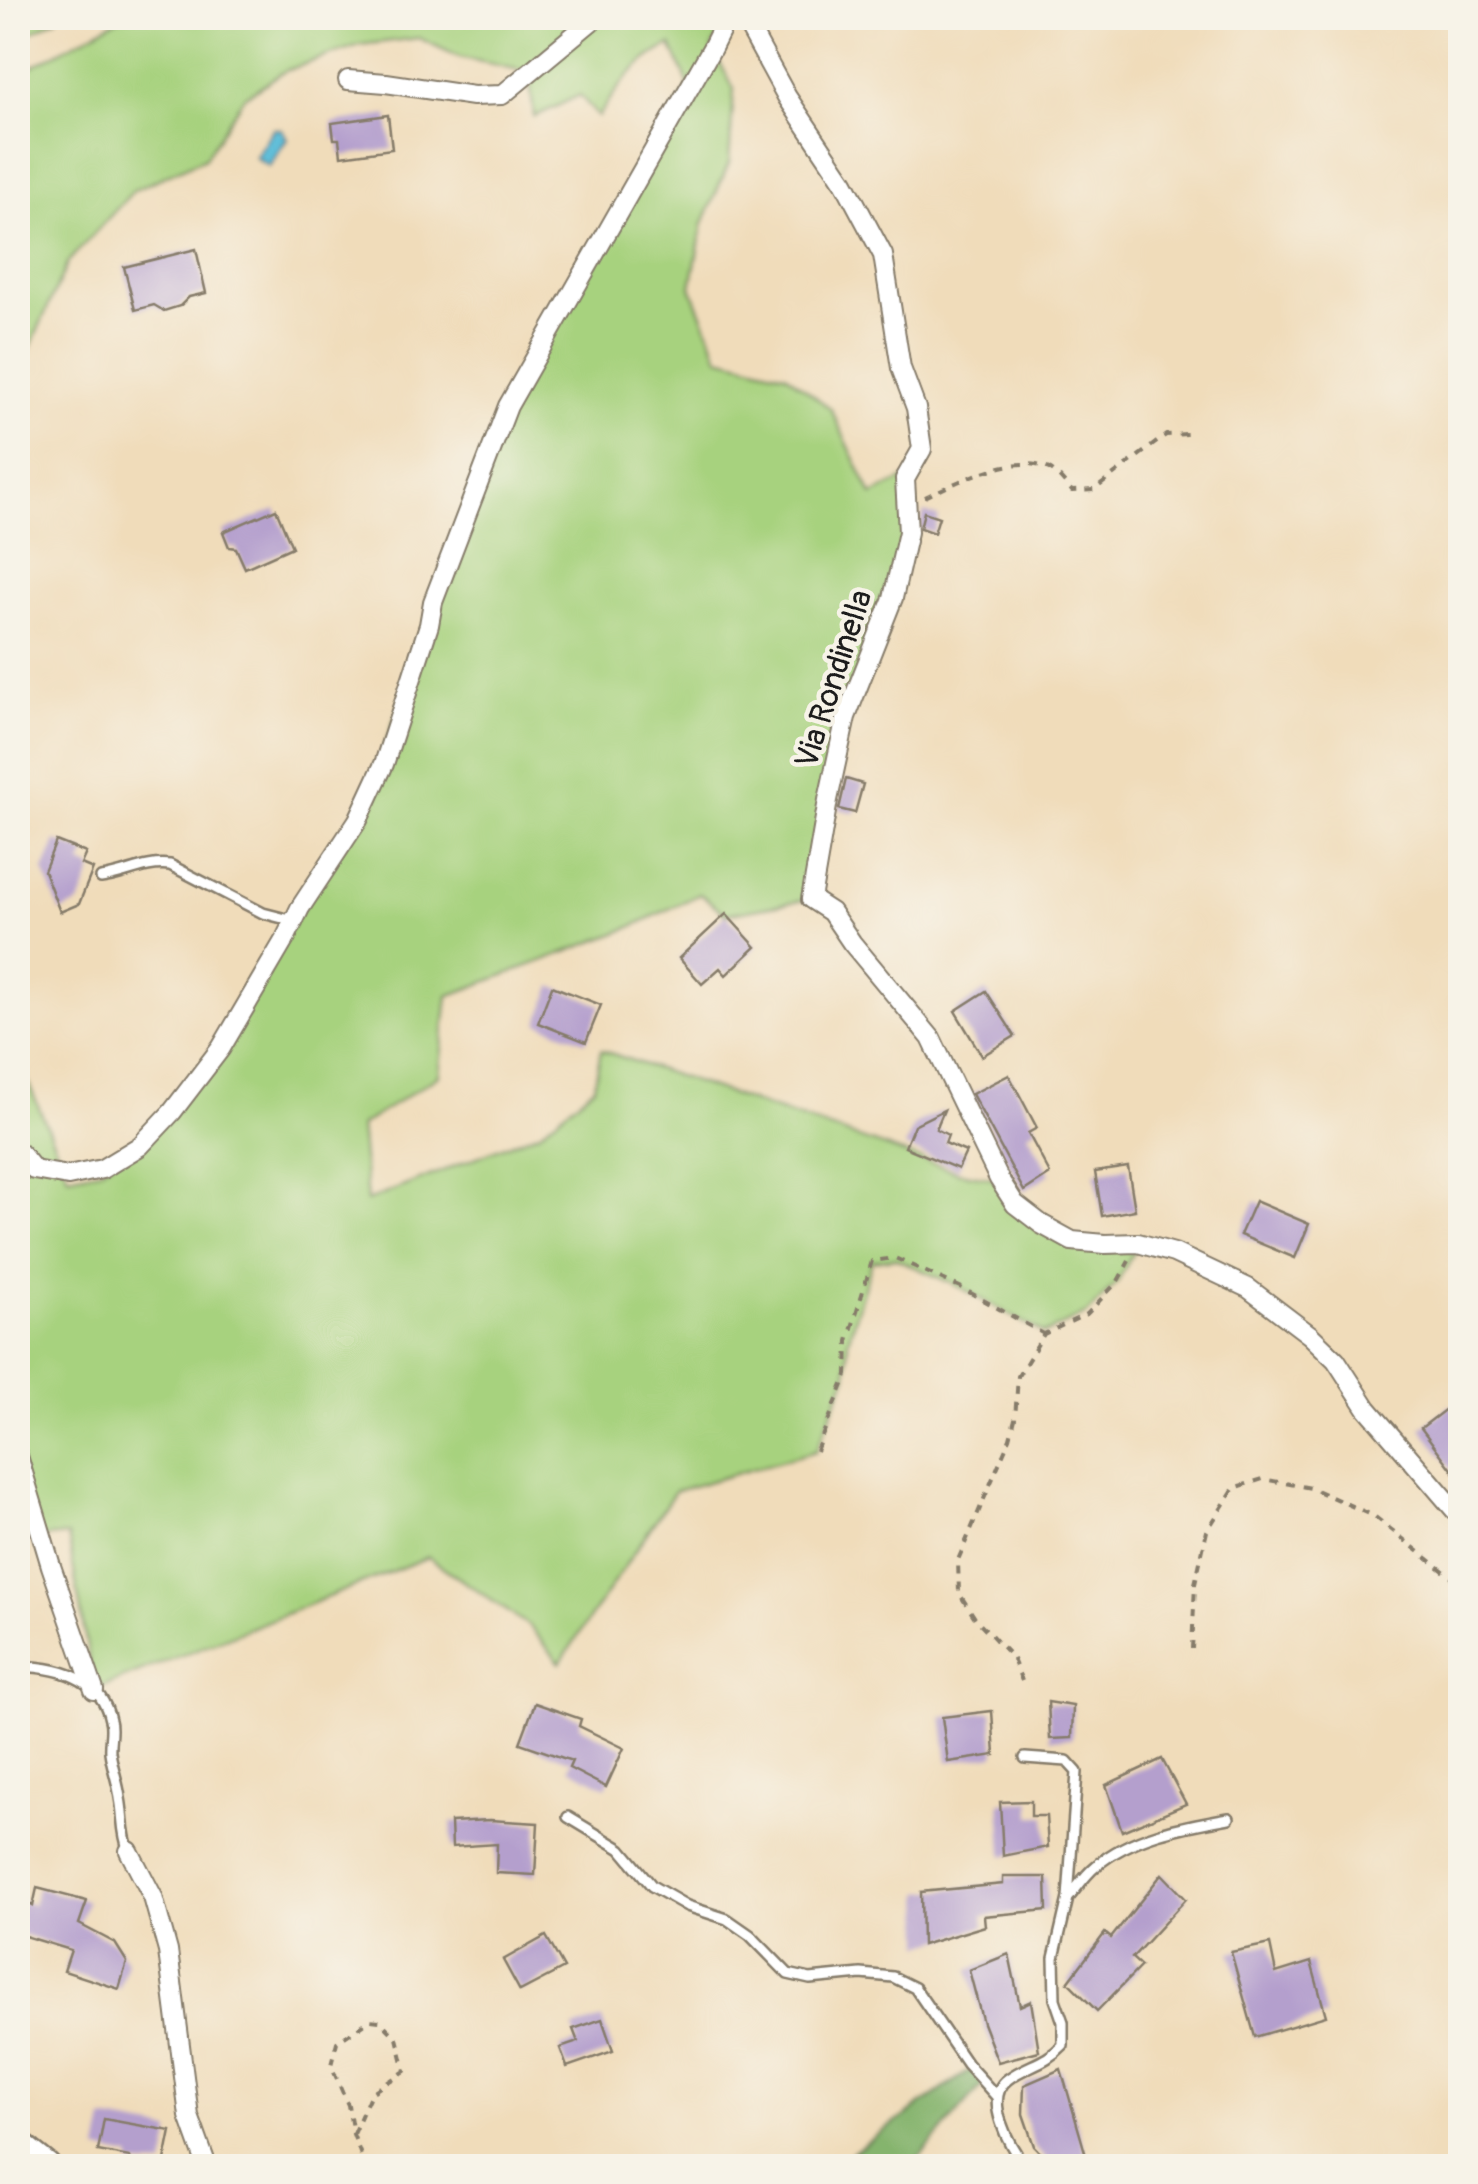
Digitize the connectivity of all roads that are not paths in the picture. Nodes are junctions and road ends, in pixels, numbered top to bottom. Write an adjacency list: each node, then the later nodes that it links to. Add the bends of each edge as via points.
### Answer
1 (595, 18): 4 (street, via 502,96)
2 (726, 18): 6 (street, via 508,406 434,602 384,764 358,820)
3 (744, 18): 9 (street, Via Rondinella, via 882,255 900,368 922,449 905,479 908,532 893,598 846,716 811,899 831,912 931,1038 1015,1204 1072,1241 1138,1243 1248,1288 1336,1360 1367,1408)
4 (348, 80)
5 (101, 878): 6 (lane, via 170,865 263,913)
6 (294, 920): 7 (street, via 221,1048 140,1146 102,1169 68,1176 34,1170)
7 (18, 1153)
8 (18, 1456): 11 (street)
9 (1460, 1516)
10 (18, 1666): 11 (lane, via 66,1672)
11 (94, 1690): 15 (lane, via 110,1720)
12 (1025, 1758): 16 (lane, via 1067,1761 1078,1772)
13 (568, 1817): 17 (lane, via 621,1849 652,1886 750,1935 788,1974 861,1974 915,1988)
14 (1229, 1818): 16 (lane, via 1132,1844 1096,1866)
15 (129, 1851): 20 (street, via 153,1897 168,1951 188,2116)
16 (1068, 1898): 17 (lane, via 1054,1958 1063,2044 1051,2058 1004,2080)
17 (997, 2097): 21 (lane, via 1010,2147)
18 (18, 2143): 19 (street)
19 (47, 2166)
20 (207, 2166)
21 (1025, 2166)

